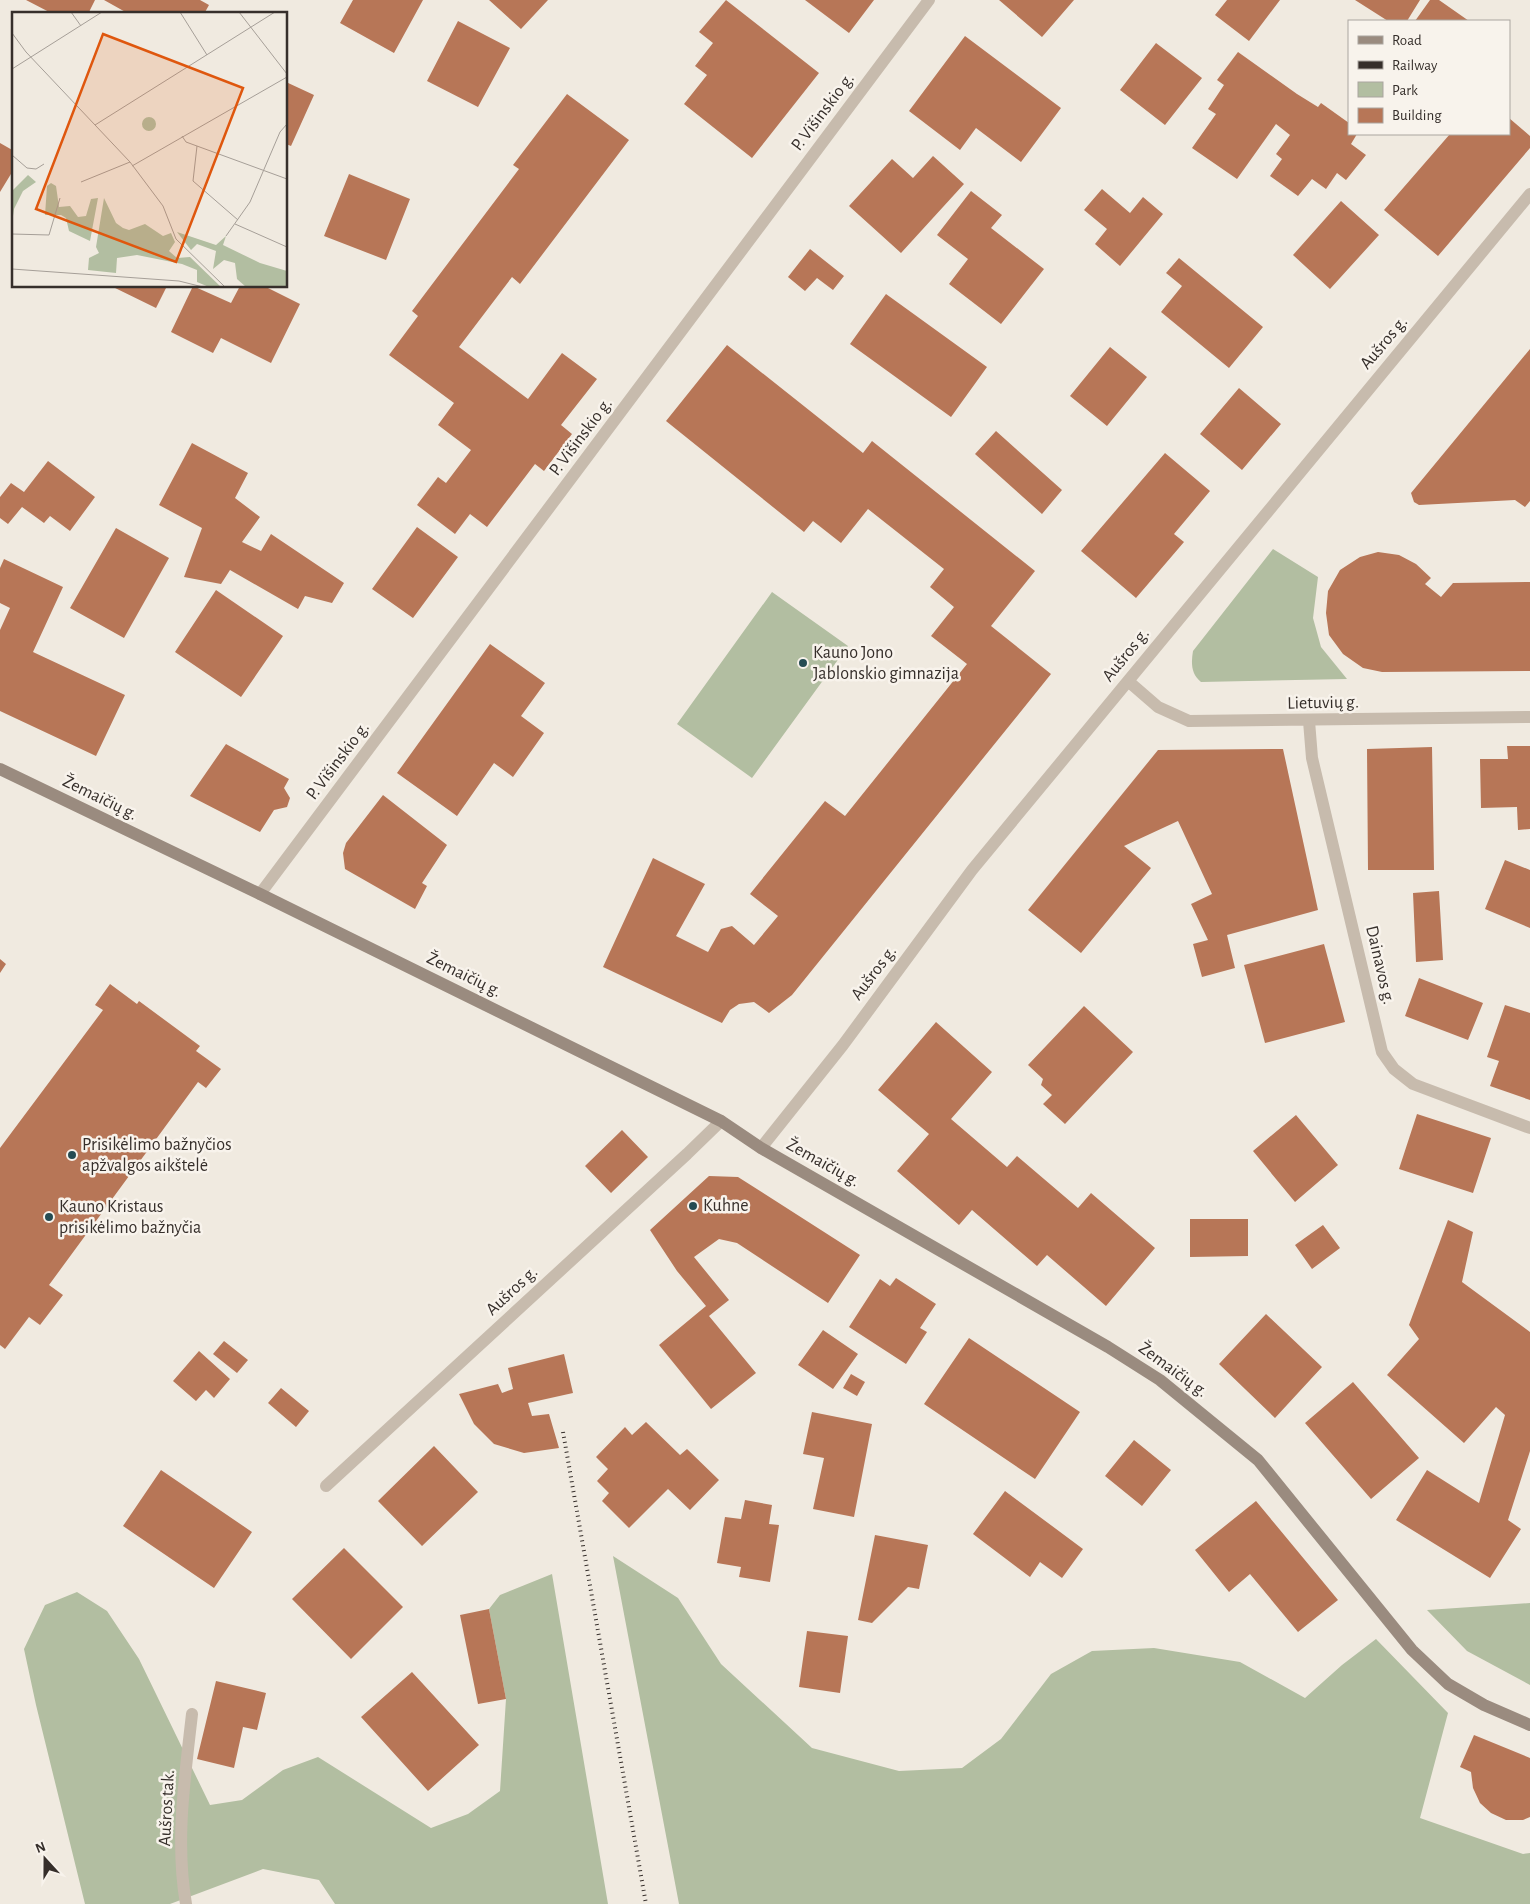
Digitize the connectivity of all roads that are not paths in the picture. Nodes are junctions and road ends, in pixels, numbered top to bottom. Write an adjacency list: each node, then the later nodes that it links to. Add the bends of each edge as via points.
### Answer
1 (929, 0): 7 (street, P. Višinskio g.)
2 (1530, 194): 3 (street, Aušros g.)
3 (1128, 681): 5 (street, Lietuvių g., via 1158,707 1189,721); 10 (street, Aušros g., via 972,870 843,1045)
4 (1530, 718): 5 (street, Lietuvių g.)
5 (1309, 721): 9 (street, Dainavos g., via 1312,758 1382,1052 1394,1069 1413,1084)
6 (0, 770): 7 (street, Žemaičių g.)
7 (260, 894): 8 (street, Žemaičių g.)
8 (721, 1121): 10 (street, Žemaičių g.); 11 (street, Aušros g.)
9 (1530, 1128)
10 (761, 1148): 13 (street, Žemaičių g., via 1160,1380 1258,1460 1412,1650 1448,1684 1484,1705)
11 (326, 1486)
12 (192, 1714): 14 (street, Aušros tak., via 182,1804 182,1882)
13 (1530, 1725)
14 (186, 1904)

